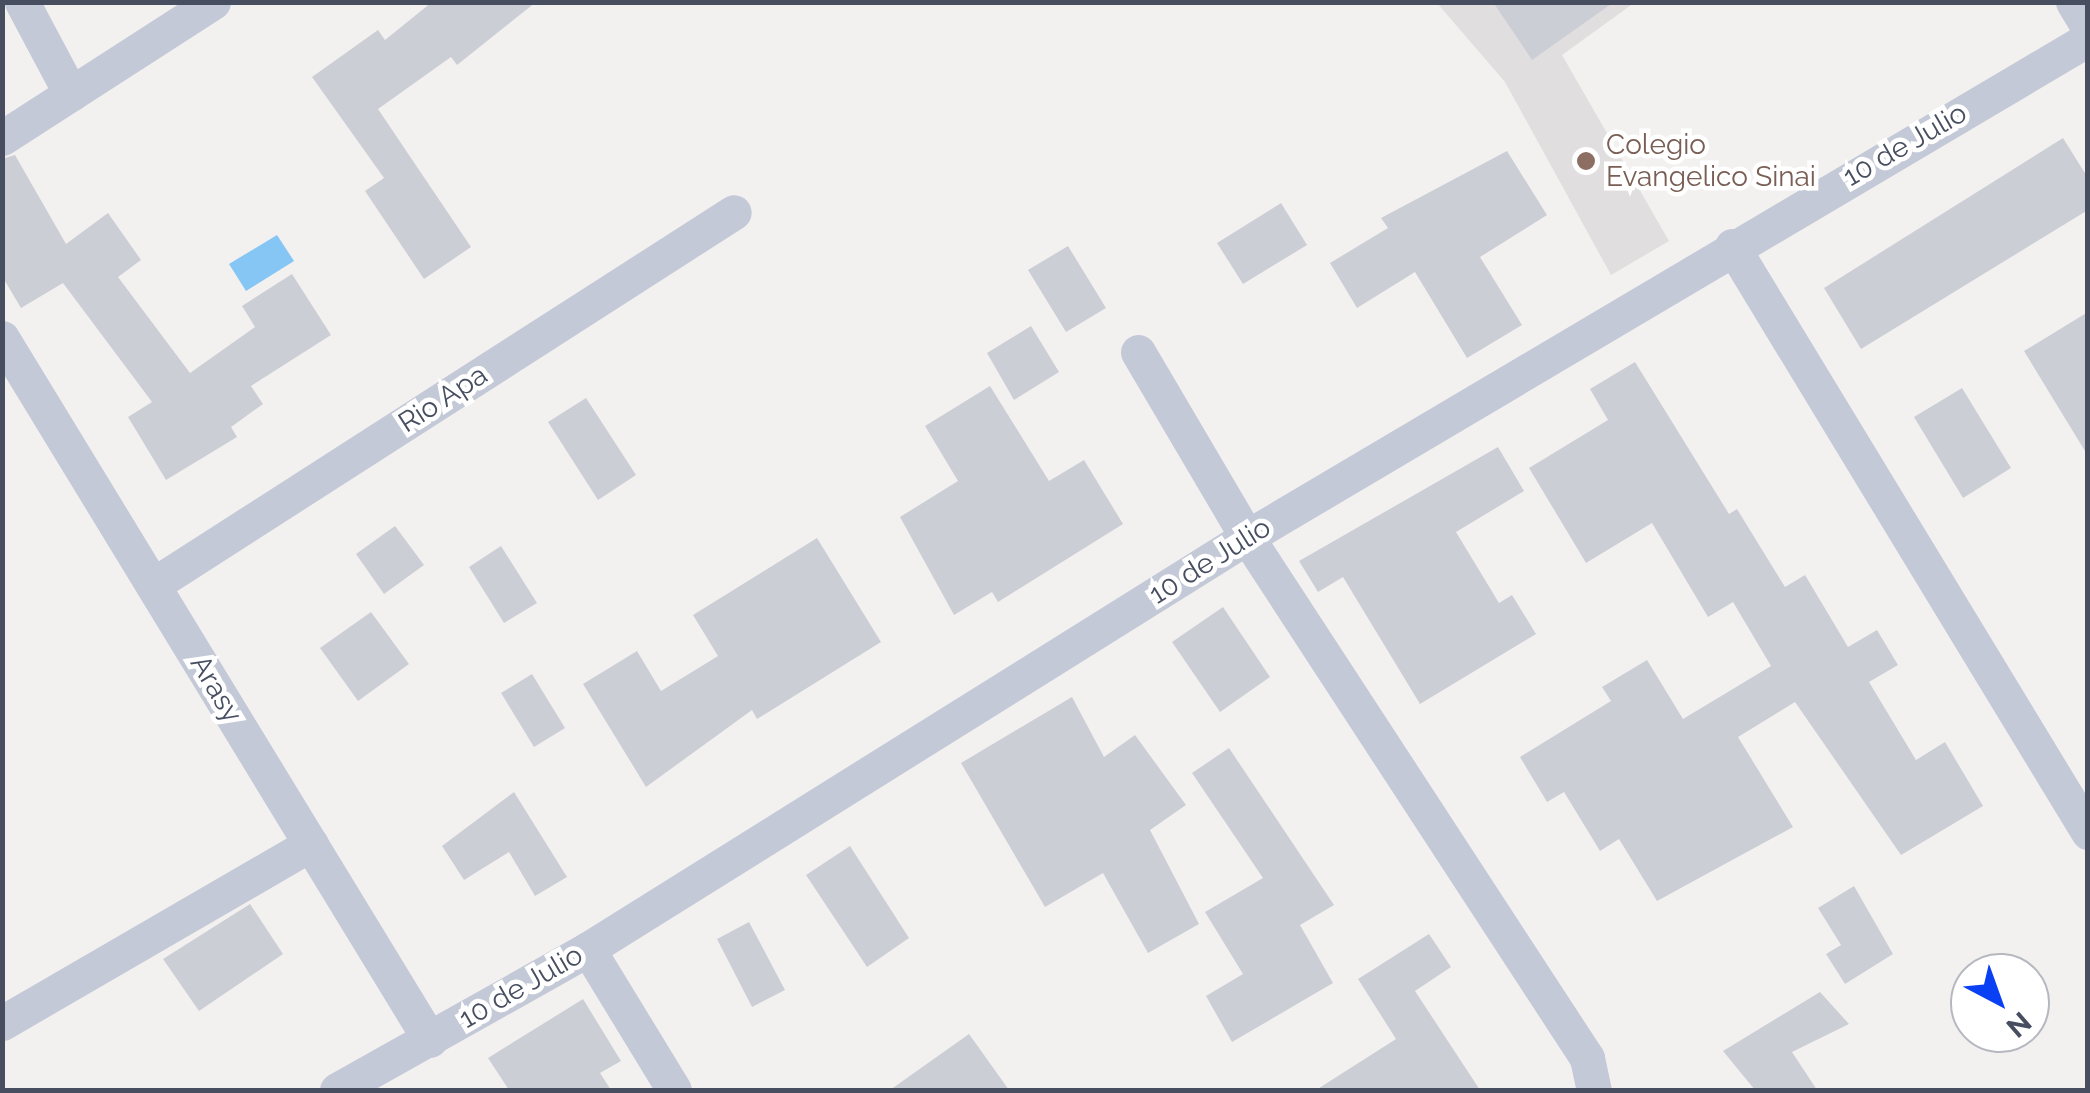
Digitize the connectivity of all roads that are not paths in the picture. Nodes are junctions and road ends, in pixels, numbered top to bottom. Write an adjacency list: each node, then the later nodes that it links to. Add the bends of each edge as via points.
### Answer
1 (22, 2): 6 (street)
2 (212, 2): 6 (street)
3 (2073, 2): 4 (street)
4 (2088, 27)
5 (2088, 39): 9 (street, 10 de Julio)
6 (71, 94): 7 (street)
7 (2, 138)
8 (734, 212): 13 (street, Rio Apa)
9 (1732, 246): 12 (street, 10 de Julio); 14 (street)
10 (2, 338): 13 (street, Arasy)
11 (1138, 352): 12 (street)
12 (1247, 537): 16 (street, 10 de Julio); 21 (street, via 1587,1058)
13 (153, 585): 15 (street, Arasy)
14 (2088, 832)
15 (311, 844): 17 (street); 18 (street, Arasy)
16 (588, 949): 18 (street, 10 de Julio); 20 (street)
17 (2, 1023)
18 (430, 1040): 19 (street, 10 de Julio)
19 (337, 1090)
20 (674, 1090)
21 (1594, 1090)

